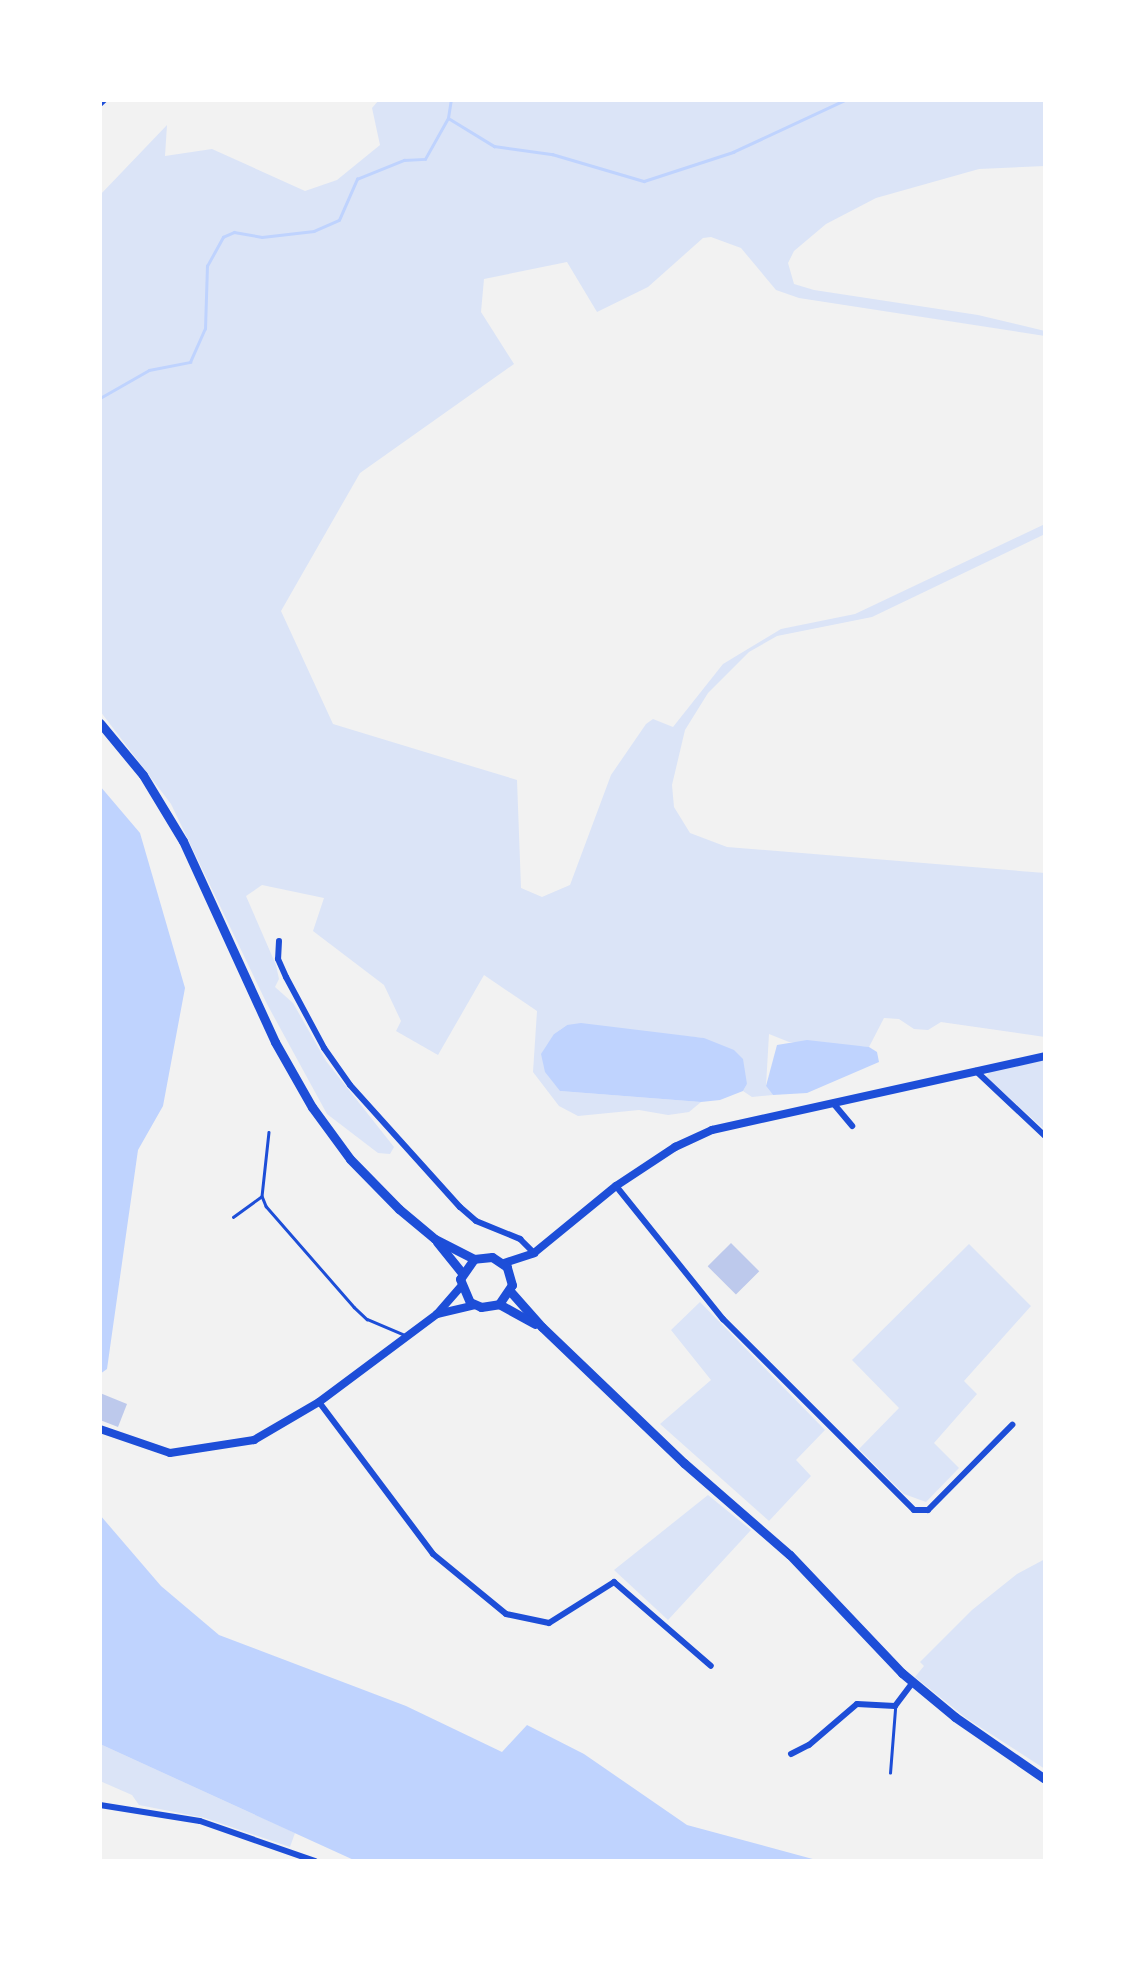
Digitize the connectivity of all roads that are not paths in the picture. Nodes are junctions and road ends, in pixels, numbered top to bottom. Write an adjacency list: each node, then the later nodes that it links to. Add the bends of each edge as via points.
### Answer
1 (100, 723): 12 (main road, via 143,775 182,841 275,1042 312,1106 373,1184)
2 (279, 941): 13 (street, via 286,977 350,1085 460,1207)
3 (1045, 1056): 4 (street)
4 (976, 1070): 5 (street); 8 (street)
5 (832, 1102): 6 (street); 9 (street, via 712,1130)
6 (852, 1126)
7 (269, 1132): 10 (lane)
8 (1045, 1136)
9 (616, 1186): 13 (street); 27 (street, via 723,1320 914,1510 928,1510)
10 (262, 1196): 11 (lane); 25 (lane, via 354,1308)
11 (234, 1217)
12 (435, 1240): 14 (main road); 17 (main road)
13 (534, 1252): 15 (street)
14 (474, 1259): 16 (main road); 17 (main road)
15 (522, 1260): 16 (street); 18 (street)
16 (504, 1263): 18 (main road)
17 (462, 1273): 19 (main road)
18 (512, 1279): 20 (main road)
19 (460, 1286): 22 (main road); 23 (street)
20 (510, 1290): 21 (main road); 24 (main road)
21 (499, 1304): 22 (main road); 24 (main road)
22 (475, 1305): 23 (street)
23 (436, 1314): 25 (street)
24 (542, 1327): 30 (main road, via 790,1555)
25 (406, 1336): 26 (street)
26 (319, 1402): 28 (street, via 264,1436 227,1448 164,1452); 29 (street, via 433,1554 506,1614 550,1623 614,1582)
27 (1012, 1425)
28 (100, 1428)
29 (711, 1666)
30 (913, 1682): 31 (street); 34 (main road)
31 (895, 1706): 32 (street, via 857,1704); 33 (lane)
32 (791, 1754)
33 (890, 1772)
34 (1045, 1779)
35 (100, 1805): 36 (street, via 200,1821)
36 (315, 1861)

